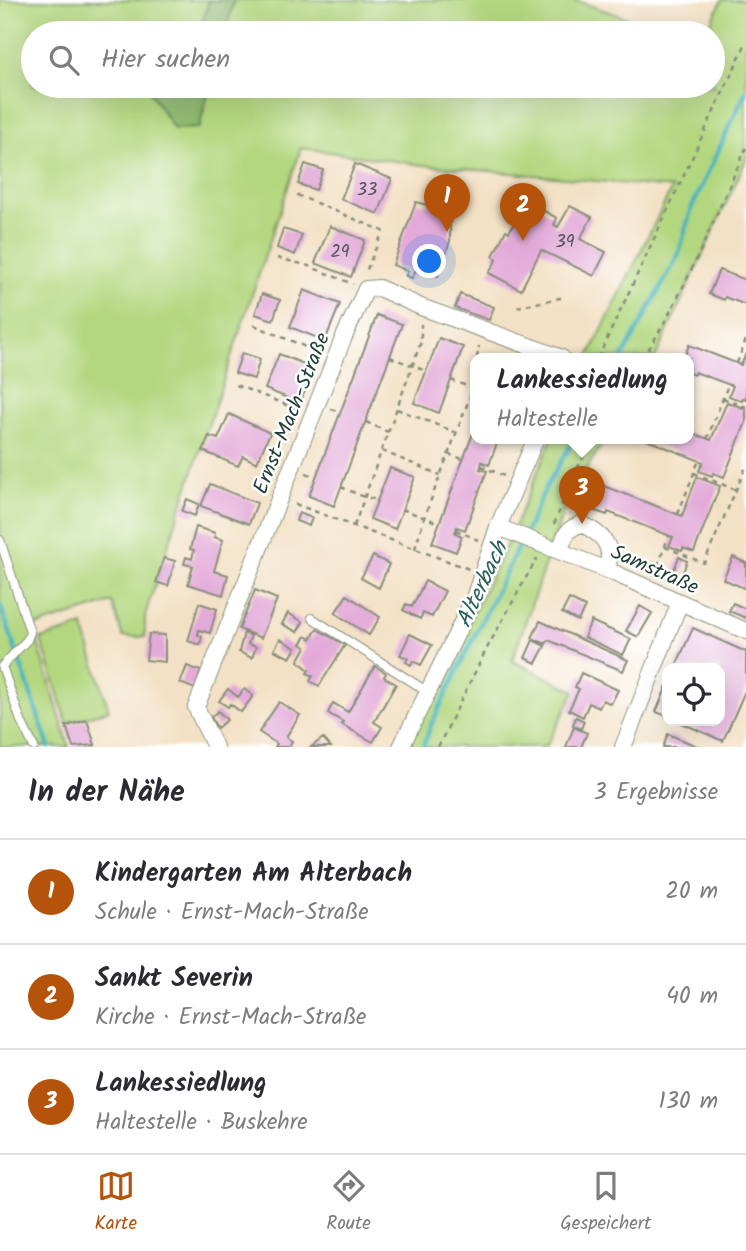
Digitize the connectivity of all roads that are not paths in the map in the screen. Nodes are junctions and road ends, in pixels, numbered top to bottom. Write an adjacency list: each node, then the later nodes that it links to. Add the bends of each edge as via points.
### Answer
1 (548, 353): 12 (street, Ernst-Mach-Straße, via 379,288 363,288 196,707)
2 (533, 444): 3 (street, via 517,481)
3 (505, 530): 5 (street, Samstraße, via 540,548); 10 (street)
4 (0, 540): 11 (lane, via 30,632 2,666)
5 (560, 551): 6 (street, Samstraße); 6 (street, via 565,535 582,524 598,532 608,546)
6 (607, 570): 7 (street, Samstraße)
7 (680, 603): 9 (street, Samstraße); 14 (street)
8 (313, 618): 10 (lane)
9 (746, 631)
10 (428, 692): 13 (street)
11 (34, 747)
12 (215, 747)
13 (401, 747)
14 (622, 747)

